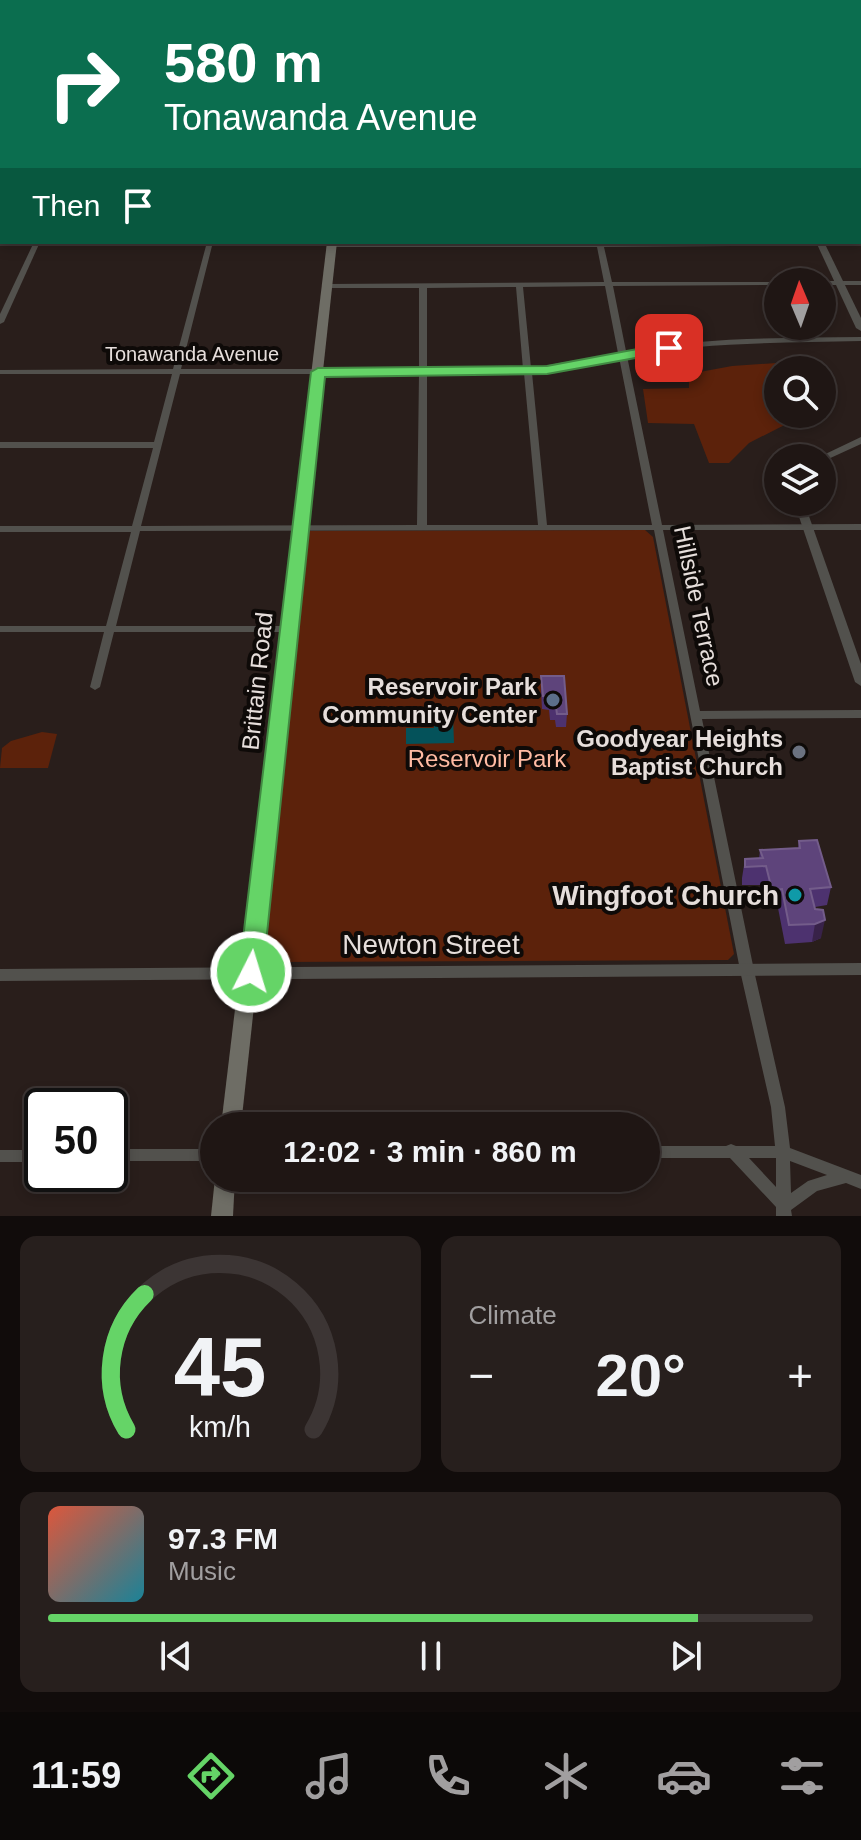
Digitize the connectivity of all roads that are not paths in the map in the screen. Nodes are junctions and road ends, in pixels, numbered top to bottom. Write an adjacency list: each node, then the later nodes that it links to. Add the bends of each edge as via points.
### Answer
1 (36, 244): 13 (street)
2 (209, 244): 19 (street)
3 (332, 244): 12 (main road, Brittain Road)
4 (600, 244): 9 (street, Hillside Terrace)
5 (820, 244): 7 (street)
6 (764, 283): 9 (street)
7 (839, 283): 8 (street); 14 (street)
8 (861, 283)
9 (609, 284): 11 (street); 16 (street, Hillside Terrace)
10 (423, 285): 11 (street); 12 (street); 21 (street)
11 (519, 285): 17 (street)
12 (328, 286): 20 (main road, Brittain Road)
13 (0, 322)
14 (861, 328)
15 (861, 339): 16 (street, Tonawanda Avenue, via 718,342)
16 (625, 354): 17 (street, Tonawanda Avenue); 31 (street, Hillside Terrace)
17 (530, 371): 21 (street, Tonawanda Avenue); 30 (street)
18 (0, 372): 19 (street, Tonawanda Avenue)
19 (177, 372): 20 (street, Tonawanda Avenue); 24 (street)
20 (318, 372): 21 (street, Tonawanda Avenue); 34 (main road, Brittain Road)
21 (423, 372): 29 (street)
22 (861, 440): 25 (street)
23 (0, 445): 24 (street)
24 (156, 445): 33 (street)
25 (836, 452)
26 (803, 516): 27 (street)
27 (807, 527): 28 (street); 31 (street); 38 (street)
28 (861, 527)
29 (422, 528): 30 (street); 34 (street)
30 (543, 528): 31 (street)
31 (658, 528): 41 (street, Hillside Terrace)
32 (0, 529): 33 (street)
33 (136, 529): 34 (street); 36 (street)
34 (300, 530): 37 (main road, Brittain Road)
35 (0, 629): 36 (street)
36 (110, 629): 37 (street); 39 (street)
37 (289, 629): 44 (main road, Brittain Road)
38 (861, 682)
39 (95, 687)
40 (861, 714): 41 (street)
41 (697, 715): 43 (street, Hillside Terrace)
42 (861, 969): 43 (street, Newton Street)
43 (747, 970): 44 (street, Newton Street); 49 (street, Hillside Terrace)
44 (251, 972): 45 (street, Newton Street); 46 (main road, Brittain Road)
45 (0, 975)
46 (233, 1112)
47 (731, 1150): 48 (street); 49 (street); 56 (street)
48 (660, 1152)
49 (783, 1152): 54 (street); 56 (street, Hillside Terrace)
50 (128, 1155): 51 (street)
51 (200, 1155)
52 (0, 1156): 53 (street)
53 (24, 1156)
54 (854, 1179): 56 (street, via 813,1186)
55 (224, 1192): 57 (main road)
56 (784, 1211)
57 (222, 1216)

